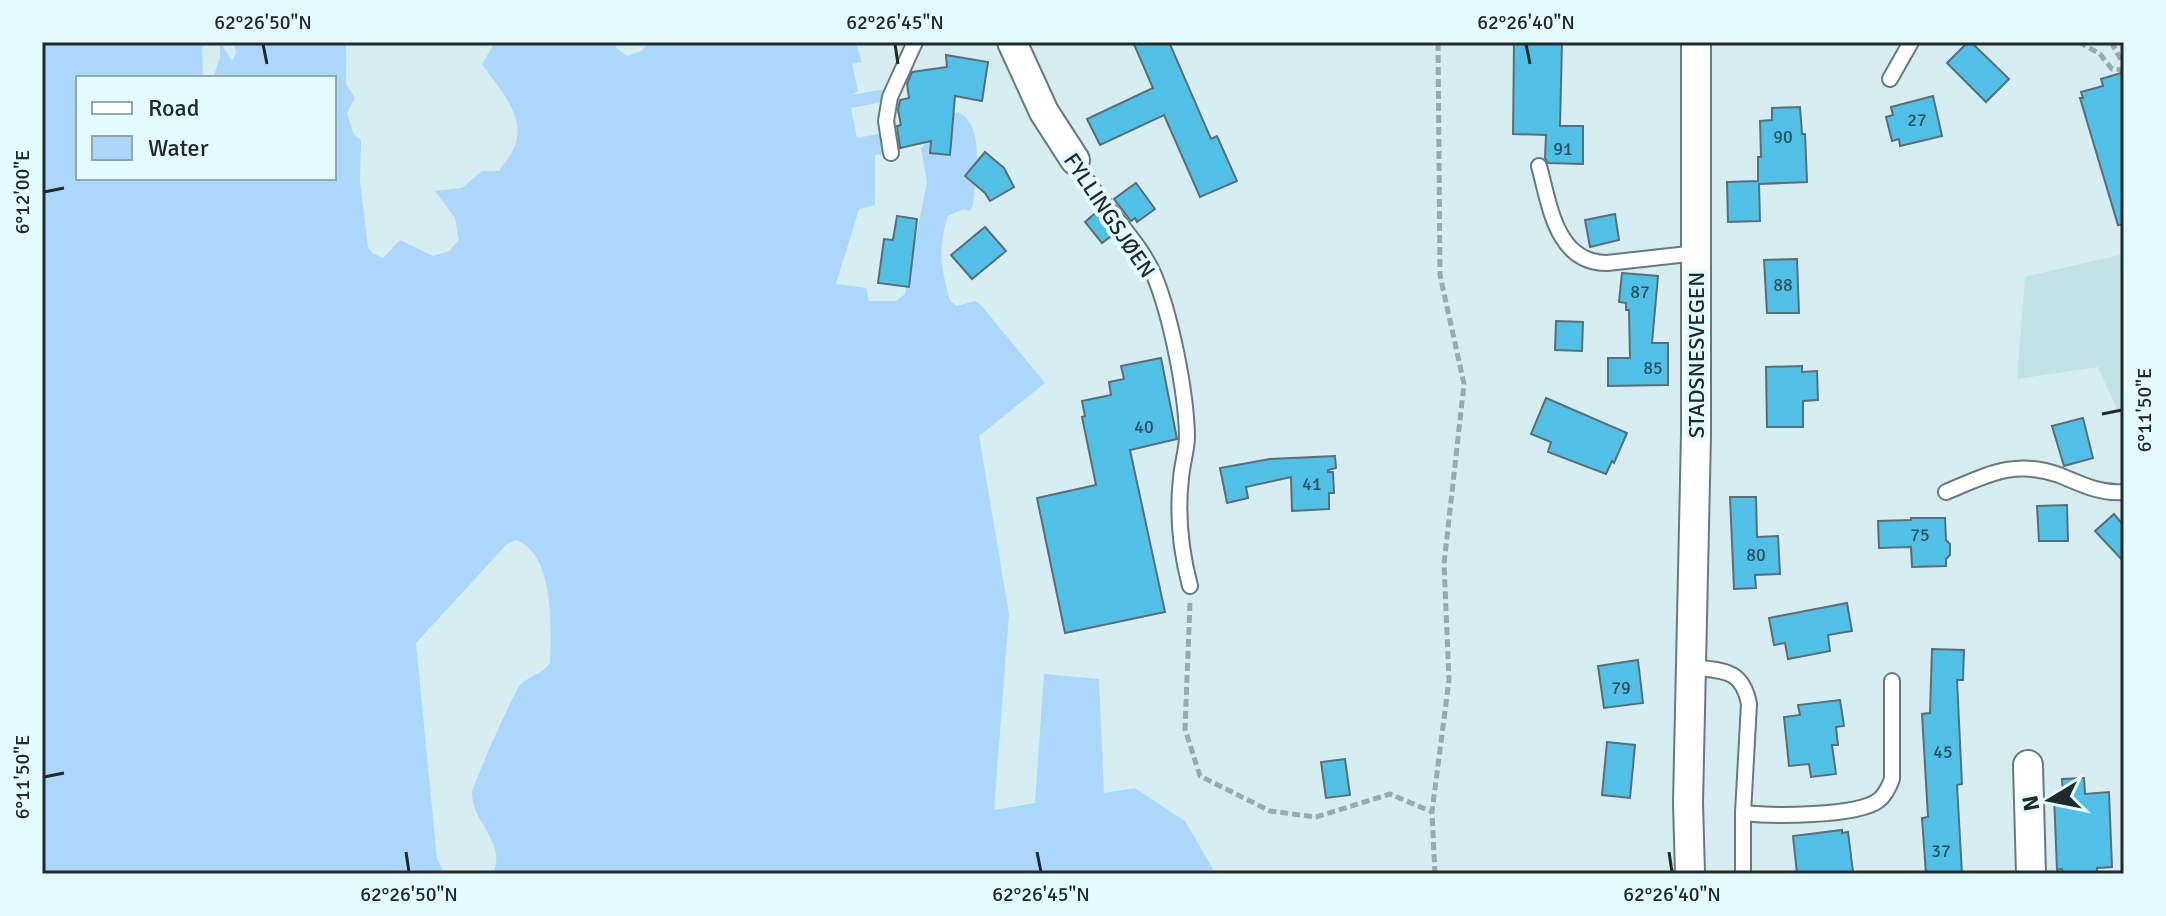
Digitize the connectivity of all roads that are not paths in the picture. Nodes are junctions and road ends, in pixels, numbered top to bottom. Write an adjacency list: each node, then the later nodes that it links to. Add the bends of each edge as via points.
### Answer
1 (915, 42): 6 (lane, via 890,97 886,121)
2 (1012, 42): 7 (street, FYLLINGSJØEN, via 1044,112)
3 (1696, 42): 9 (street, STADSNESVEGEN)
4 (1911, 42): 5 (lane)
5 (1890, 79)
6 (891, 153)
7 (1075, 160): 12 (lane, FYLLINGSJØEN, via 1149,267 1165,309 1184,401 1187,439 1180,509)
8 (1539, 166): 9 (lane, via 1559,232 1580,258 1607,263)
9 (1697, 253): 13 (street, STADSNESVEGEN)
10 (1946, 492): 11 (lane, via 1993,472 2025,467 2098,491)
11 (2124, 492)
12 (1190, 586)
13 (1691, 667): 16 (lane, via 1732,674 1747,692); 17 (street, STADSNESVEGEN)
14 (1892, 681): 16 (lane, via 1892,779 1878,801 1806,814)
15 (2028, 765): 19 (street)
16 (1743, 813): 18 (lane)
17 (1690, 874)
18 (1743, 874)
19 (2031, 874)

